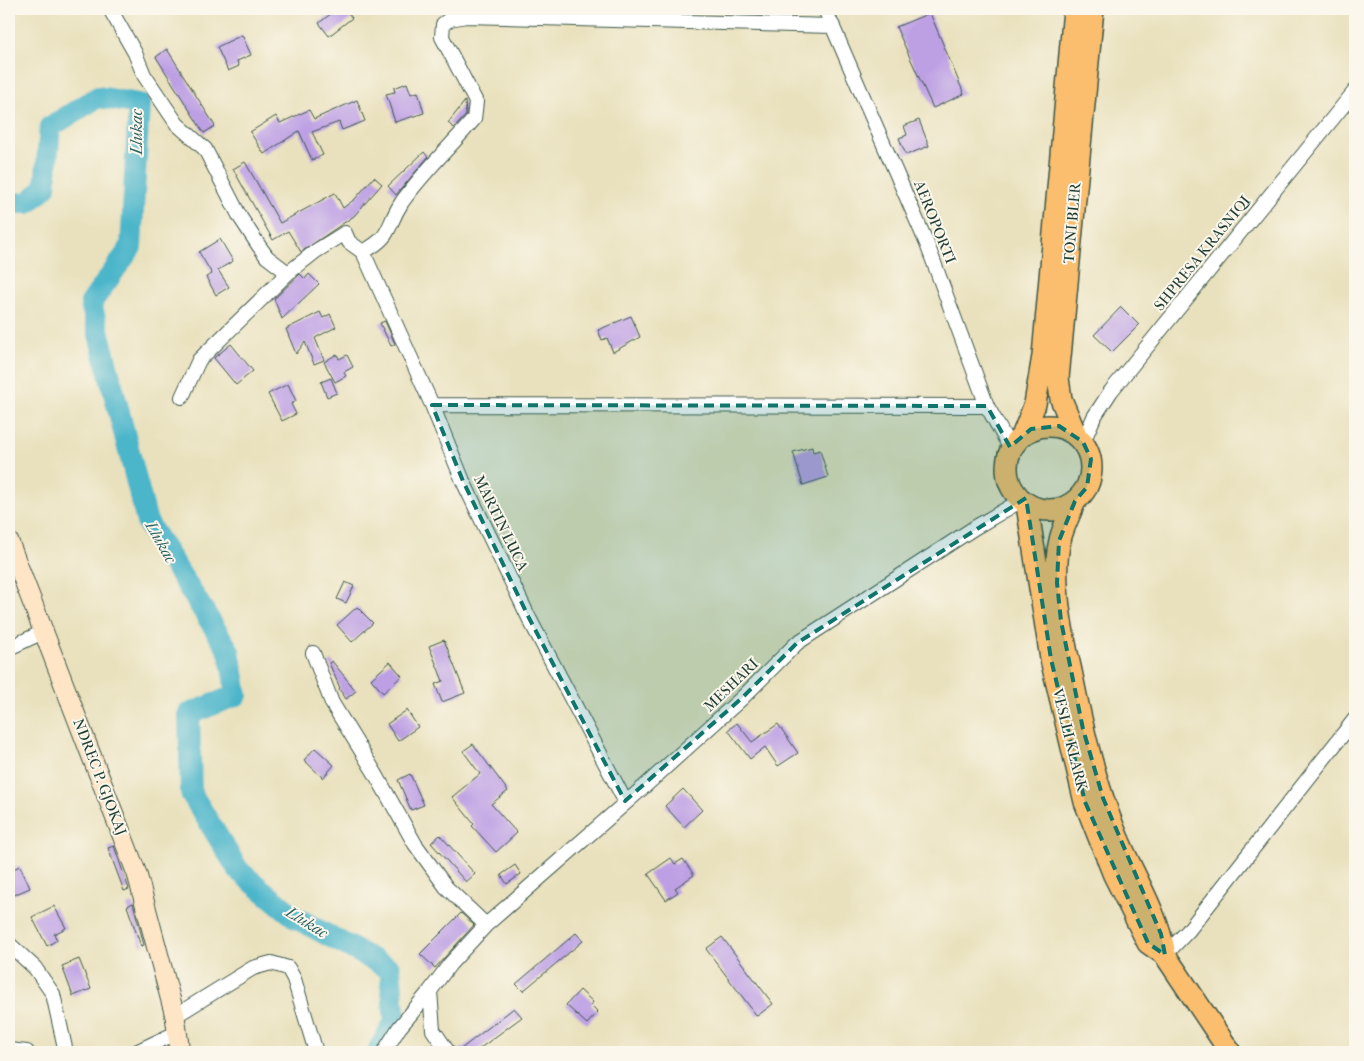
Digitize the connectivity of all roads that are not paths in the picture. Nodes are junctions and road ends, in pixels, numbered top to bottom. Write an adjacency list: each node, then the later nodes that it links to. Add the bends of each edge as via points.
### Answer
1 (110, 9): 8 (street, via 144,75 177,124 205,149 254,239 267,257)
2 (825, 9): 5 (street, AEROPORTI)
3 (1074, 9): 13 (main road, TONI BLER, via 1043,356 1036,404)
4 (1092, 9): 12 (main road, TONI BLER, via 1058,378 1061,399)
5 (834, 26): 7 (street, via 466,16 450,19 443,24 442,36 476,102 474,119 402,203 386,236 376,246); 11 (street, AEROPORTI, via 927,244)
6 (1355, 91): 12 (street, SHPRESA KRASNIQI, via 1111,391)
7 (362, 252): 8 (street, MARTIN LUCA, via 349,242 345,233); 10 (street, MARTIN LUCA)
8 (288, 273): 9 (street, via 199,360)
9 (182, 397)
10 (432, 405): 11 (street); 21 (street, MARTIN LUCA, via 463,481 516,592)
11 (987, 406): 13 (street, AEROPORTI)
12 (1079, 438): 13 (main road, via 1068,430 1050,425 1040,426); 14 (main road, via 1088,450 1092,468 1087,487)
13 (1017, 441): 15 (main road, via 1006,467 1007,476 1015,494)
14 (1075, 501): 15 (main road, via 1048,510); 24 (main road, VESLLI KLARK, via 1059,541 1061,621 1083,729 1103,798 1161,934)
15 (1025, 503): 21 (street, MESHARI, via 974,528 797,643 742,698); 24 (main road, VESLLI KLARK, via 1033,528 1051,659 1085,802 1114,874 1148,942)
16 (9, 542): 17 (street, NDREC P. GJOKAJ)
17 (43, 632): 18 (street); 26 (street, NDREC P. GJOKAJ, via 137,874)
18 (9, 648)
19 (313, 653): 22 (street, via 332,703 415,844 446,887)
20 (1355, 719): 24 (street, via 1188,931)
21 (625, 801): 22 (street, MESHARI)
22 (486, 925): 25 (street, MESHARI)
23 (9, 944): 29 (street, via 35,968 53,994)
24 (1165, 955): 35 (main road, VESLLI KLARK)
25 (430, 991): 33 (street); 34 (street, via 433,1030)
26 (176, 1024): 30 (street); 31 (street, NDREC P. GJOKAJ); 32 (street, via 253,968 272,963 288,968 294,979)
27 (9, 1050): 28 (street)
28 (27, 1052)
29 (66, 1052)
30 (136, 1052)
31 (180, 1052)
32 (316, 1052)
33 (384, 1052)
34 (448, 1052)
35 (1230, 1052)

